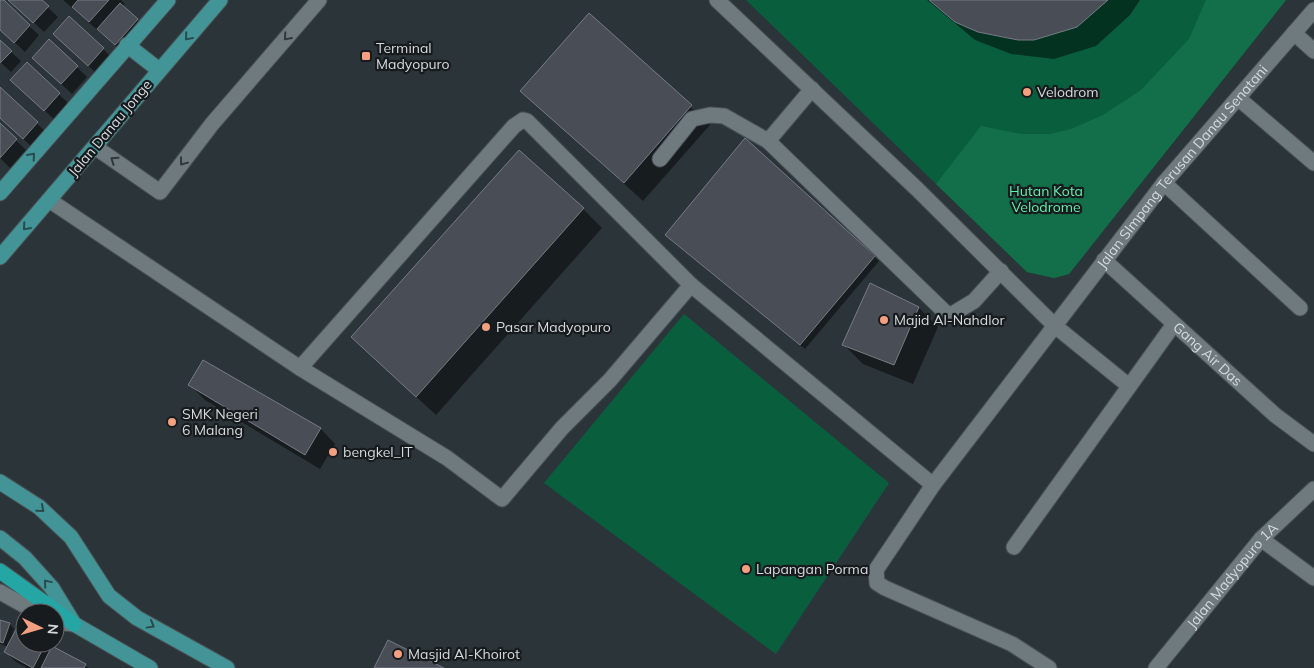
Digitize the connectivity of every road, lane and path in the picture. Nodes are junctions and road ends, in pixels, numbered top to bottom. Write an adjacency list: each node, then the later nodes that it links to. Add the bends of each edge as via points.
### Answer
1 (220, 0): 9 (main road, Jalan Danau Jonge, one-way to 9)
2 (319, 0): 13 (street, one-way to 13, via 212,124 160,192)
3 (716, 0): 10 (street)
4 (163, 2): 7 (main road)
5 (1314, 10): 6 (street, Jalan SImpang Terusan Danau Senatani)
6 (1294, 33): 8 (street); 11 (street, Jalan SImpang Terusan Danau Senatani)
7 (127, 45): 9 (main road); 17 (main road, one-way to 7)
8 (1314, 51)
9 (160, 70): 13 (main road, Jalan Danau Jonge)
10 (812, 89): 12 (street); 21 (street)
11 (1238, 98): 15 (street); 16 (street, Jalan SImpang Terusan Danau Senatani)
12 (778, 132): 14 (street, via 724,116 692,119); 21 (street, via 949,316 978,297)
13 (95, 147): 18 (main road, Jalan Danau Jonge)
14 (660, 159)
15 (1314, 163)
16 (1164, 182): 20 (street, Jalan SImpang Terusan Danau Senatani); 23 (street)
17 (0, 193)
18 (49, 200): 19 (main road, Jalan Danau Jonge, one-way to 19); 26 (street)
19 (0, 257)
20 (1104, 260): 24 (street, Gang Air Das); 25 (street, Jalan SImpang Terusan Danau Senatani)
21 (1001, 271): 25 (street)
22 (691, 285): 26 (street, via 502,499 447,458); 26 (street, via 533,125 524,120 514,126); 30 (street)
23 (1300, 308)
24 (1174, 324): 27 (street); 28 (street, Gang Air Das, via 1275,415)
25 (1055, 326): 27 (street); 30 (street, Jalan SImpang Terusan Danau Senatani)
26 (300, 368)
27 (1129, 386): 34 (street)
28 (1314, 444)
29 (0, 482): 42 (main road, one-way to 42, via 38,507 71,537 109,596 137,618)
30 (933, 485): 43 (street, Jalan SImpang Terusan Danau Senatani, via 876,570 877,583 1012,644)
31 (1314, 489): 33 (street, Jalan Madyopuro 1A)
32 (0, 538): 40 (main road, one-way to 32, via 52,588 25,558)
33 (1262, 539): 36 (street); 44 (street, Jalan Madyopuro 1A)
34 (1014, 547)
35 (0, 571): 40 (highway)
36 (1314, 578)
37 (0, 592): 38 (street)
38 (20, 603)
39 (65, 623): 40 (street)
40 (74, 624): 41 (main road)
41 (149, 668)
42 (227, 668)
43 (1050, 668)
44 (1156, 668)

